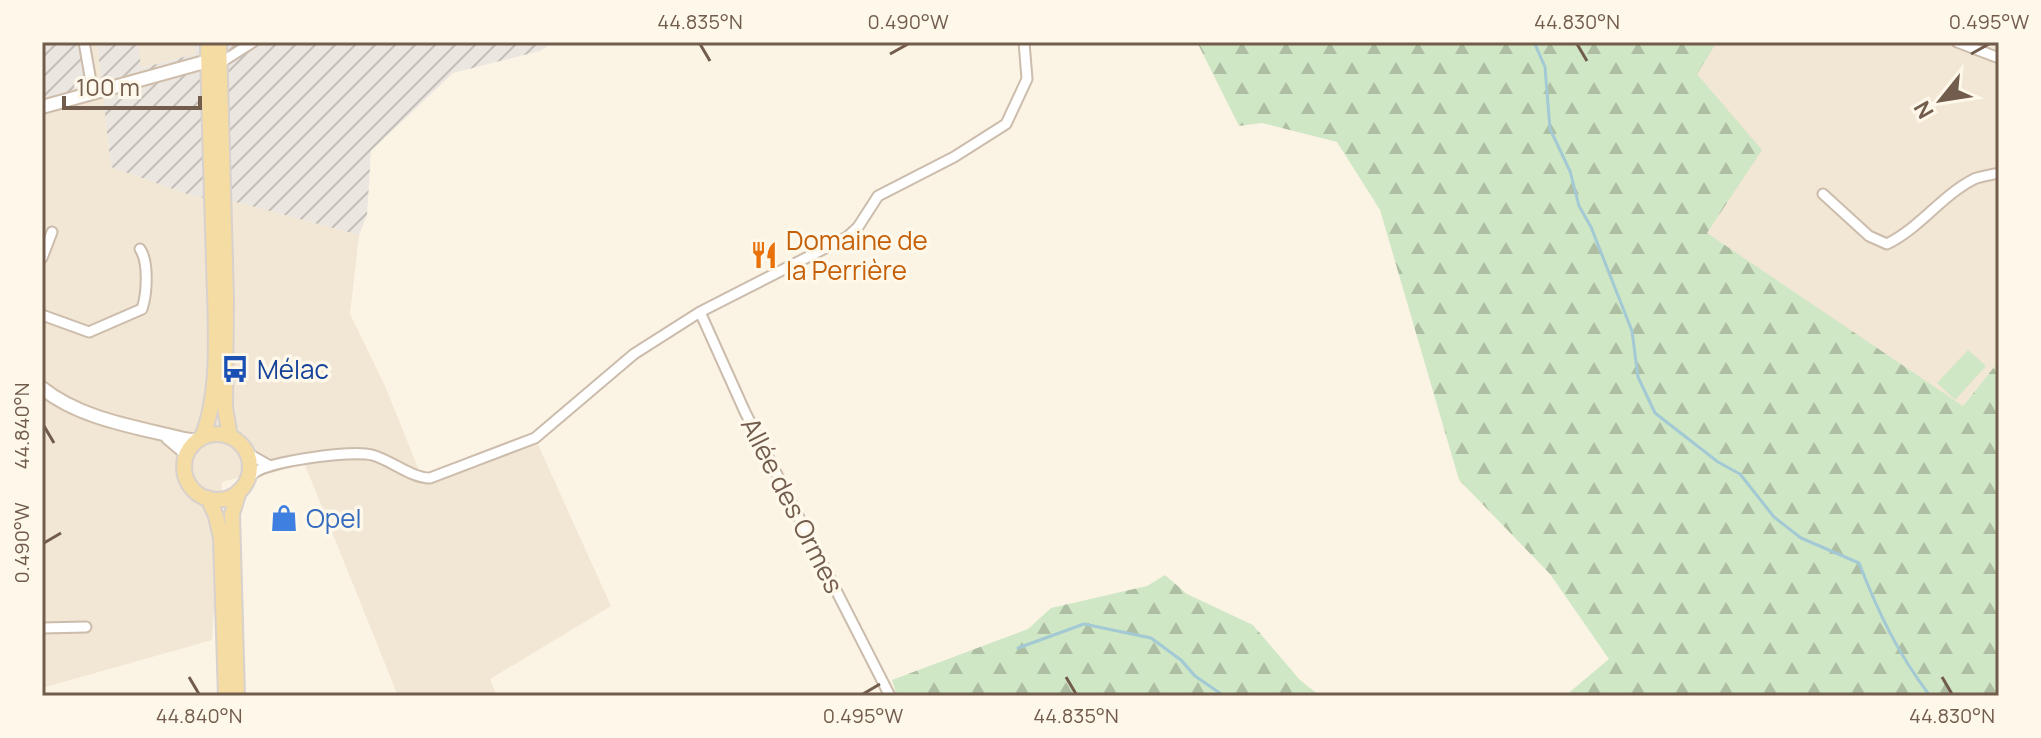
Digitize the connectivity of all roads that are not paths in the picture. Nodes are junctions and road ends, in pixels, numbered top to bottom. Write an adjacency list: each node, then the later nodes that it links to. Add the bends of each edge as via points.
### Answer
1 (84, 42): 9 (street)
2 (208, 42): 8 (main road)
3 (219, 42): 8 (main road)
4 (253, 42): 8 (street)
5 (1024, 42): 16 (street, via 1027,79 1006,124 878,196 847,237)
6 (1957, 42): 7 (street)
7 (1999, 58)
8 (214, 62): 9 (street); 20 (main road); 21 (main road, via 214,372 209,420)
9 (93, 93): 10 (street)
10 (42, 107)
11 (1999, 173): 12 (street, via 1976,178 1906,235 1887,244 1869,236)
12 (1823, 194)
13 (52, 232): 15 (street)
14 (140, 249): 17 (street, via 142,309 89,332)
15 (42, 258)
16 (700, 312): 24 (street, via 634,354 535,438 430,478 368,454); 31 (street, Allée des Ormes, via 745,412)
17 (42, 315)
18 (42, 388): 19 (street, via 87,412)
19 (162, 434): 21 (street); 23 (street)
20 (230, 437): 21 (main road, via 211,434); 22 (main road)
21 (200, 439): 23 (main road)
22 (247, 453): 24 (street); 25 (main road, via 250,463)
23 (187, 454): 26 (main road, via 185,475 198,494)
24 (270, 466): 25 (street)
25 (242, 487): 26 (main road, via 230,497); 30 (main road, via 232,514)
26 (208, 498): 29 (main road, via 221,538)
27 (86, 627): 28 (street)
28 (42, 628)
29 (226, 696)
30 (237, 696)
31 (890, 696)

